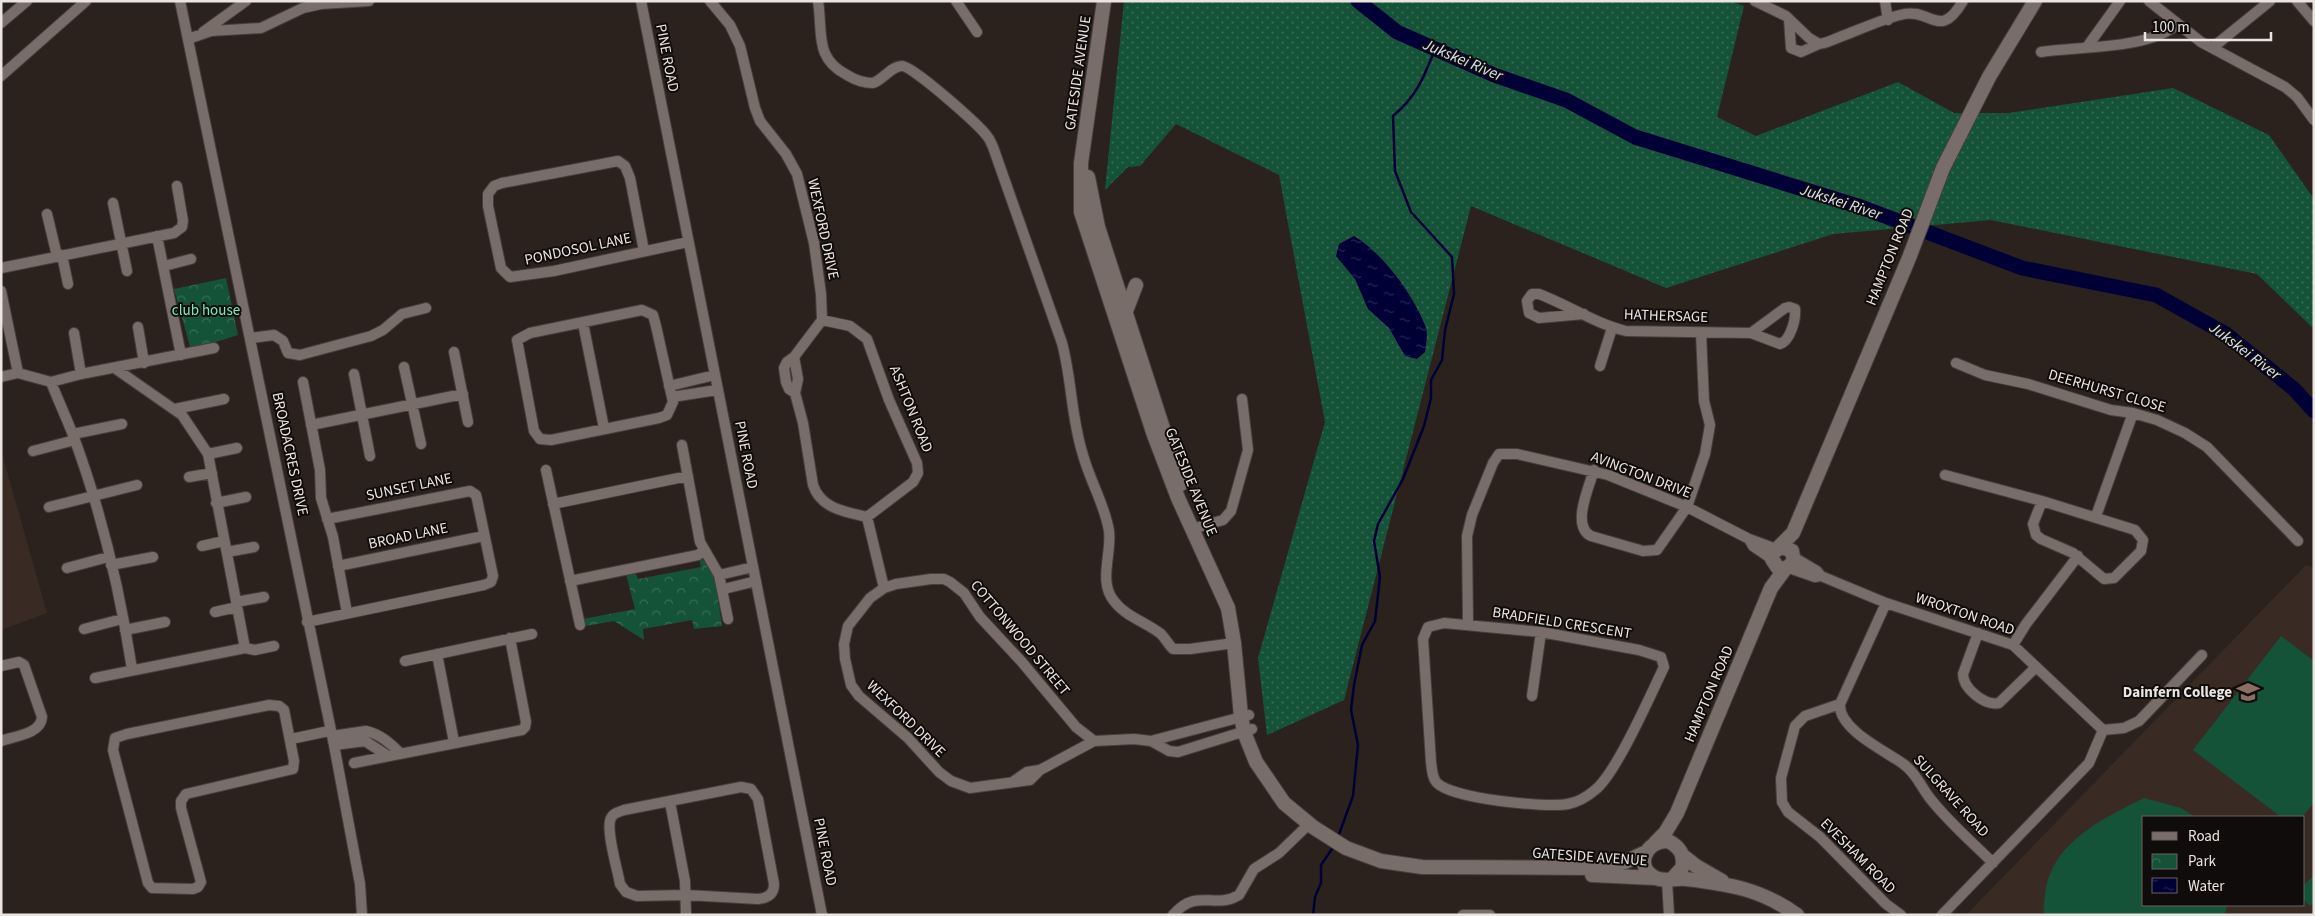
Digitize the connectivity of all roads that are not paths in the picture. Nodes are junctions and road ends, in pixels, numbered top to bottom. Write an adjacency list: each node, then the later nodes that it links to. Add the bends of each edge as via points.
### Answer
1 (27, 1): 19 (street)
2 (86, 1): 31 (street)
3 (180, 1): 26 (street, BROADACRES DRIVE)
4 (246, 1): 25 (street)
5 (369, 1): 25 (street, via 303,8 257,29)
6 (641, 1): 39 (street, PINE ROAD)
7 (710, 1): 53 (street, WEXFORD DRIVE, via 738,41 760,121 797,174 814,243)
8 (818, 1): 151 (street, via 822,46 831,66 851,77 873,83 896,67 907,67 978,127 993,147 1069,369 1069,387 1083,455 1108,524 1110,544 1106,572 1113,601 1160,633 1173,649)
9 (956, 1): 24 (street)
10 (1104, 1): 34 (street, GATESIDE AVENUE)
11 (1755, 1): 20 (street)
12 (1885, 1): 21 (street)
13 (1963, 1): 21 (street, via 1946,21 1908,14)
14 (2034, 1): 124 (street, HAMPTON ROAD, via 1943,168 1909,258)
15 (2120, 1): 28 (street)
16 (2149, 1): 23 (street)
17 (2270, 1): 29 (street)
18 (2297, 1): 22 (street)
19 (3, 18)
20 (1789, 19): 27 (street); 27 (street, via 1791,48 1801,52)
21 (1888, 20): 27 (street)
22 (2314, 21)
23 (2178, 24): 28 (street, via 2168,33 2148,39); 29 (street)
24 (977, 32)
25 (202, 33): 26 (street)
26 (188, 39): 60 (street, BROADACRES DRIVE)
27 (1819, 44)
28 (2087, 47): 30 (street)
29 (2212, 48): 32 (street, via 2285,87)
30 (2041, 52)
31 (1, 76)
32 (2310, 105): 33 (street)
33 (2314, 120)
34 (1084, 150): 51 (street, GATESIDE AVENUE, via 1094,214); 114 (street, GATESIDE AVENUE, via 1081,197 1085,228 1154,435)
35 (177, 186): 38 (street, via 182,227 174,233)
36 (113, 202): 40 (street)
37 (47, 214): 42 (street)
38 (157, 236): 40 (street); 44 (street)
39 (688, 242): 41 (street, PONDOSOL LANE); 72 (street, PINE ROAD)
40 (122, 244): 42 (street); 46 (street)
41 (644, 251): 41 (street, PONDOSOL LANE, via 510,277 501,268 488,194 494,186 502,183 618,161 627,170)
42 (60, 255): 45 (street); 47 (street)
43 (191, 259): 44 (street)
44 (164, 266): 63 (street)
45 (1, 268)
46 (127, 271)
47 (68, 284)
48 (1136, 285): 51 (street)
49 (1, 291): 69 (street)
50 (426, 308): 60 (street, via 402,314 371,336 300,355 288,353 283,341 274,335)
51 (1126, 311): 114 (street, GATESIDE AVENUE)
52 (1584, 314): 52 (street, HATHERSAGE, via 1539,294 1532,294 1528,301 1529,313 1539,318); 56 (street, HATHERSAGE)
53 (822, 320): 112 (street, via 787,362 784,368 787,386 795,393 817,494 833,508); 112 (street, ASHTON ROAD, via 850,326 866,339 917,463 918,473 913,482)
54 (583, 323): 76 (street, via 642,310 650,313 656,326); 89 (street); 89 (street, via 521,336 517,340 534,431 538,438 551,440)
55 (138, 327): 64 (street)
56 (1612, 328): 58 (street, HATHERSAGE); 66 (street)
57 (74, 333): 70 (street)
58 (1701, 333): 59 (street, HATHERSAGE); 110 (street, via 1704,401 1710,430 1700,474)
59 (1751, 333)
60 (251, 338): 142 (street, BROADACRES DRIVE)
61 (214, 348): 63 (street)
62 (454, 352): 78 (street)
63 (181, 355): 64 (street)
64 (144, 362): 68 (street)
65 (1956, 363): 84 (street, DEERHURST CLOSE, via 1985,375 2028,384 2111,410)
66 (1600, 366)
67 (404, 367): 82 (street)
68 (116, 369): 70 (street); 83 (street)
69 (18, 373): 73 (street); 74 (street)
70 (81, 374): 74 (street)
71 (354, 374): 85 (street)
72 (715, 375): 76 (street); 77 (street, PINE ROAD)
73 (1, 377)
74 (51, 382): 90 (street)
75 (303, 382): 88 (street)
76 (669, 386): 79 (street)
77 (718, 390): 79 (street); 127 (street, PINE ROAD)
78 (463, 394): 82 (street); 86 (street)
79 (672, 397): 89 (street, via 672,408 663,416)
80 (224, 399): 83 (street)
81 (1242, 399): 114 (street, via 1248,450 1232,511 1223,520)
82 (412, 405): 85 (street); 91 (street)
83 (175, 409): 95 (street)
84 (2133, 413): 111 (street); 117 (street, DEERHURST CLOSE, via 2165,423 2202,443)
85 (362, 415): 88 (street); 96 (street)
86 (468, 422)
87 (122, 424): 90 (street)
88 (310, 425): 113 (street)
89 (604, 428)
90 (74, 437): 94 (street); 104 (street)
91 (421, 444)
92 (682, 445): 101 (street)
93 (237, 448): 95 (street)
94 (33, 451)
95 (208, 454): 99 (street)
96 (370, 456)
97 (546, 470): 108 (street)
98 (1594, 470): 110 (street, AVINGTON DRIVE); 110 (street, via 1581,520 1581,527 1591,536 1643,551 1654,551); 144 (street, AVINGTON DRIVE, via 1510,453 1497,456 1472,515 1467,536)
99 (212, 473): 102 (street); 107 (street)
100 (1945, 475): 106 (street)
101 (688, 476): 108 (street); 120 (street)
102 (189, 477)
103 (137, 485): 104 (street)
104 (93, 495): 109 (street); 125 (street)
105 (246, 497): 107 (street)
106 (2042, 501): 111 (street); 122 (street, via 2033,524 2036,535)
107 (216, 503): 116 (street)
108 (553, 504): 130 (street)
109 (49, 506)
110 (1687, 507): 124 (street, AVINGTON DRIVE, via 1749,539 1753,546)
111 (2096, 516): 122 (street, via 2139,533 2143,540 2141,551 2120,574 2108,580)
112 (867, 517): 132 (street)
113 (327, 520): 115 (street, SUNSET LANE, via 470,491 476,495); 126 (street)
114 (1194, 528): 151 (street, GATESIDE AVENUE, via 1228,608); 164 (street, GATESIDE AVENUE, via 1239,622 1245,657)
115 (484, 536): 126 (street, BROAD LANE); 138 (street, SUNSET LANE, via 492,572 488,584)
116 (224, 541): 118 (street); 121 (street)
117 (2298, 541)
118 (202, 546)
119 (254, 547): 121 (street)
120 (704, 550): 129 (street); 130 (street, via 698,555)
121 (227, 552): 136 (street)
122 (2078, 556): 152 (street)
123 (153, 557): 125 (street)
124 (1782, 558): 135 (street, WROXTON ROAD); 179 (street, HAMPTON ROAD)
125 (110, 561): 128 (street); 139 (street)
126 (338, 566): 138 (street)
127 (753, 567): 129 (street); 131 (street, PINE ROAD)
128 (67, 568)
129 (720, 575): 133 (street)
130 (570, 581): 143 (street)
131 (756, 581): 133 (street); 191 (street, PINE ROAD)
132 (884, 588): 171 (street, COTTONWOOD STREET, via 939,578 958,587 980,617 1076,727); 171 (street, WEXFORD DRIVE, via 870,598 847,628 845,659 851,685 866,703 908,738 951,781 970,788 1014,781 1021,783)
133 (724, 589): 140 (street)
134 (264, 597): 136 (street)
135 (1886, 603): 148 (street, WROXTON ROAD); 163 (street)
136 (237, 604): 137 (street); 154 (street)
137 (215, 612)
138 (347, 613): 142 (street, SUNSET LANE)
139 (122, 619): 145 (street); 146 (street)
140 (728, 619)
141 (165, 622): 146 (street)
142 (307, 622): 168 (street, BROADACRES DRIVE)
143 (580, 625)
144 (1468, 625): 147 (street, BRADFIELD CRESCENT); 147 (street, BRADFIELD CRESCENT, via 1437,623 1424,633 1429,743 1434,778 1442,787 1498,801 1568,804 1597,789 1609,774 1664,664 1661,657 1650,653)
145 (84, 629)
146 (125, 630): 160 (street)
147 (1541, 632): 162 (street)
148 (1978, 633): 152 (street, WROXTON ROAD); 159 (street, via 1963,680 1982,699 1999,703)
149 (532, 634): 150 (street)
150 (510, 638): 155 (street); 173 (street, via 525,727)
151 (1234, 643): 164 (street, GATESIDE AVENUE)
152 (2013, 645): 159 (street, WROXTON ROAD)
153 (274, 646): 154 (street, via 255,650)
154 (245, 648): 160 (street)
155 (437, 654): 157 (street); 173 (street)
156 (2202, 655): 166 (street, via 2138,721 2124,728)
157 (405, 661)
158 (1, 666): 170 (street, via 19,662 24,666 42,717 36,729)
159 (2036, 668): 166 (street, WROXTON ROAD)
160 (132, 670): 161 (street)
161 (95, 678)
162 (1532, 696)
163 (1840, 704): 183 (street, SULGRAVE ROAD, via 1847,722 1880,751 1911,771 1932,802); 197 (street, EVESHAM ROAD, via 1805,716 1796,726 1781,778 1782,802 1788,812 1820,837 1890,908)
164 (1245, 715): 165 (street, WEXFORD DRIVE); 167 (street, GATESIDE AVENUE)
165 (1203, 727): 172 (street, WEXFORD DRIVE); 174 (street)
166 (2103, 730): 183 (street, via 2089,763)
167 (1248, 731): 174 (street, WEXFORD DRIVE); 180 (street, GATESIDE AVENUE, via 1267,770 1297,813)
168 (332, 737): 169 (street); 175 (street, via 371,732); 176 (street, via 365,741); 188 (street, BROADACRES DRIVE, via 360,884)
169 (290, 739): 169 (street, via 295,764 290,771 196,791 182,798 181,808 201,882 193,889 152,888 113,750 115,738 269,705 284,710)
170 (1, 741)
171 (1094, 741): 172 (street, WEXFORD DRIVE)
172 (1151, 741): 174 (street, WEXFORD DRIVE, via 1178,752)
173 (454, 742): 175 (street)
174 (1208, 743)
175 (400, 753): 176 (street)
176 (388, 756): 177 (street)
177 (354, 763)
178 (670, 802): 187 (street); 187 (street, via 617,812 610,820 610,831 620,884 626,892 637,896); 187 (street, via 741,787 751,789 758,800 774,884 771,894 764,899)
179 (1677, 813): 181 (street, HAMPTON ROAD, via 1665,833); 182 (street, HAMPTON ROAD)
180 (1309, 824): 184 (street, GATESIDE AVENUE, via 1346,848 1381,861 1401,865); 192 (street, via 1279,853 1254,869 1238,895 1219,900 1191,900)
181 (1650, 847): 182 (street, via 1668,841); 184 (street, GATESIDE AVENUE, via 1625,862 1605,867); 185 (street, via 1644,864 1646,870)
182 (1681, 852): 185 (street, via 1682,868); 186 (street, via 1696,866)
183 (1993, 863): 198 (street)
184 (1524, 868): 185 (street, GATESIDE AVENUE)
185 (1665, 878): 186 (street); 195 (street)
186 (1727, 883): 196 (street, via 1767,896)
187 (686, 899): 189 (street); 190 (street)
188 (362, 915)
189 (680, 915)
190 (686, 915)
191 (822, 915)
192 (1173, 915)
193 (1463, 915): 194 (street)
194 (1490, 915)
195 (1669, 915)
196 (1797, 915)
197 (1901, 915)
198 (1942, 915)

